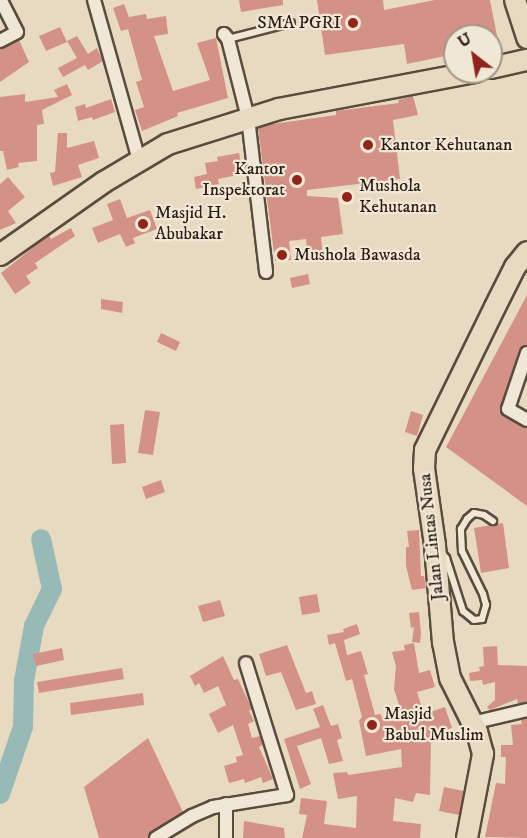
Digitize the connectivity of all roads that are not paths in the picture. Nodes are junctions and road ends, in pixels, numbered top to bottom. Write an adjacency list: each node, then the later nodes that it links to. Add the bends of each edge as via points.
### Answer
1 (1, 0): 7 (street, via 17,32)
2 (94, 0): 12 (street)
3 (515, 0): 6 (highway)
4 (291, 23): 5 (lane)
5 (226, 37): 11 (street)
6 (527, 38)
7 (0, 41)
8 (527, 60): 9 (highway)
9 (503, 65)
10 (443, 78): 11 (highway)
11 (248, 118): 12 (highway, via 168,144); 15 (street)
12 (139, 160): 14 (highway)
13 (527, 252): 19 (highway, Jalan Lintas Nusa, via 500,297 425,450)
14 (0, 255)
15 (266, 272)
16 (527, 353): 17 (street, via 508,409)
17 (527, 420)
18 (493, 521): 19 (lane, via 474,513 461,529 462,550 483,594 485,616 480,620 467,617 463,611 446,558)
19 (435, 545): 22 (highway, Jalan Lintas Nusa, via 443,643 450,678)
20 (246, 663): 23 (street, via 287,795)
21 (527, 710): 22 (street)
22 (472, 723): 26 (highway, Jalan Lintas Nusa, via 483,754)
23 (226, 804): 24 (street, via 192,816); 25 (street)
24 (156, 838)
25 (226, 838)
26 (467, 838)

